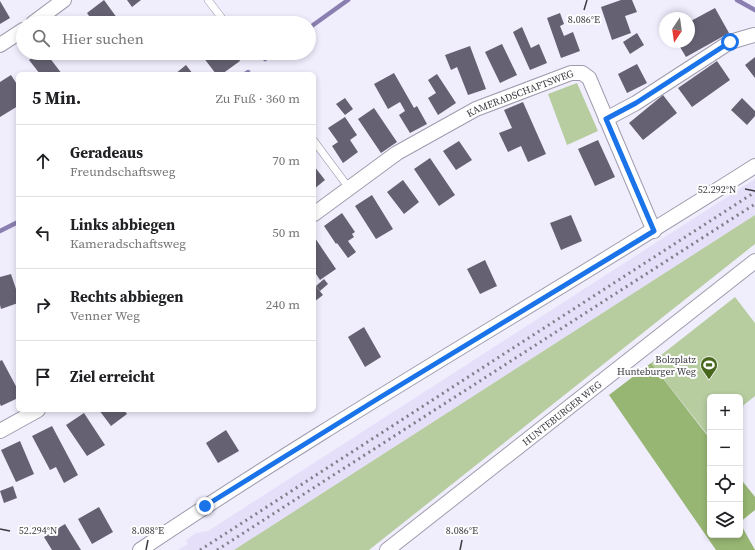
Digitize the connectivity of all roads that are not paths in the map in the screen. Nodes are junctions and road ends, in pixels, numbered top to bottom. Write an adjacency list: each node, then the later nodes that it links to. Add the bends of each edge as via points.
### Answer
1 (64, 0): 3 (street)
2 (208, 0): 4 (lane)
3 (42, 16)
4 (220, 16)
5 (16, 35): 7 (street)
6 (754, 35): 8 (street, via 730,42 636,103)
7 (0, 45)
8 (606, 119): 11 (street, KAMERADSCHAFTSWEG, via 589,78 582,73 571,73 476,109 397,153); 13 (street, KAMERADSCHAFTSWEG)
9 (316, 144): 11 (lane)
10 (755, 166): 13 (street)
11 (349, 188): 12 (street, KAMERADSCHAFTSWEG)
12 (316, 213)
13 (654, 231): 17 (street, via 372,402 205,506)
14 (755, 261): 18 (street, HUNTEBURGER WEG)
15 (34, 412): 16 (street)
16 (0, 431)
17 (140, 550)
18 (387, 550)

